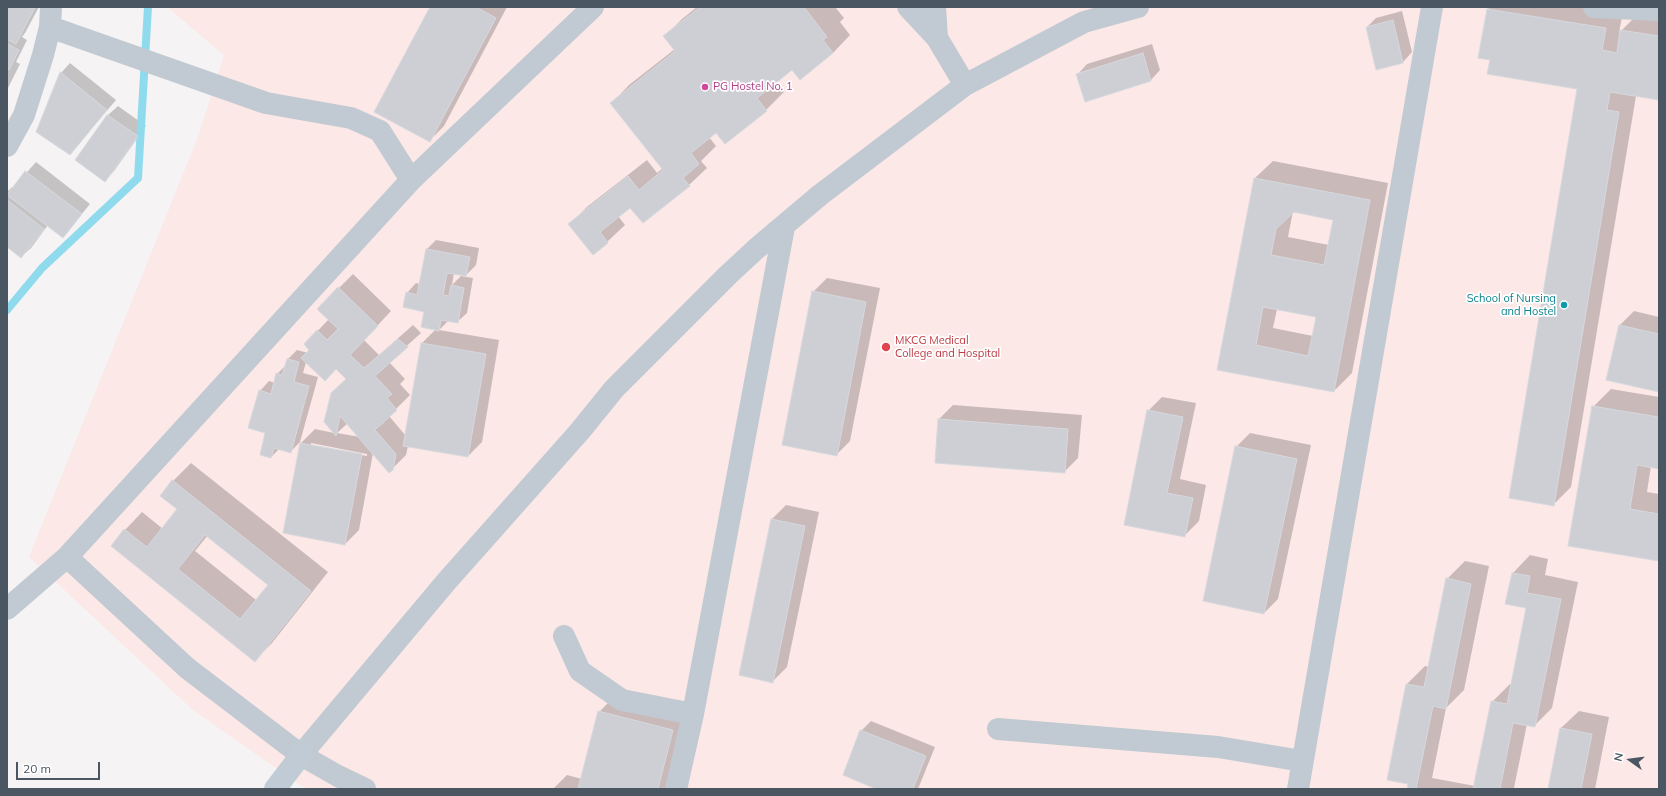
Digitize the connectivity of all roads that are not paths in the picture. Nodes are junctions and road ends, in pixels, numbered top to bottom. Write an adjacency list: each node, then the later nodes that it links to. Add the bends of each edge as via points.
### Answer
1 (593, 7): 12 (street)
2 (908, 7): 9 (street)
3 (935, 7): 9 (street)
4 (1138, 7): 10 (street, via 1084,22)
5 (1432, 7): 20 (street)
6 (1594, 7): 7 (street)
7 (1659, 10)
8 (51, 17): 11 (street, via 43,55 24,115); 12 (street, via 129,55 266,102 358,121 380,131)
9 (938, 38): 10 (street)
10 (965, 85): 13 (street, via 820,196)
11 (7, 146)
12 (411, 180): 14 (street)
13 (784, 227): 17 (street); 19 (street, via 728,275 614,389 446,582)
14 (67, 557): 15 (street); 19 (street, via 187,668)
15 (7, 609)
16 (564, 636): 17 (street, via 580,671 622,700)
17 (693, 714): 23 (street)
18 (998, 729): 20 (street, via 1218,747)
19 (301, 755): 21 (street); 22 (street)
20 (1302, 761): 24 (street)
21 (275, 789)
22 (365, 789)
23 (676, 789)
24 (1298, 789)

